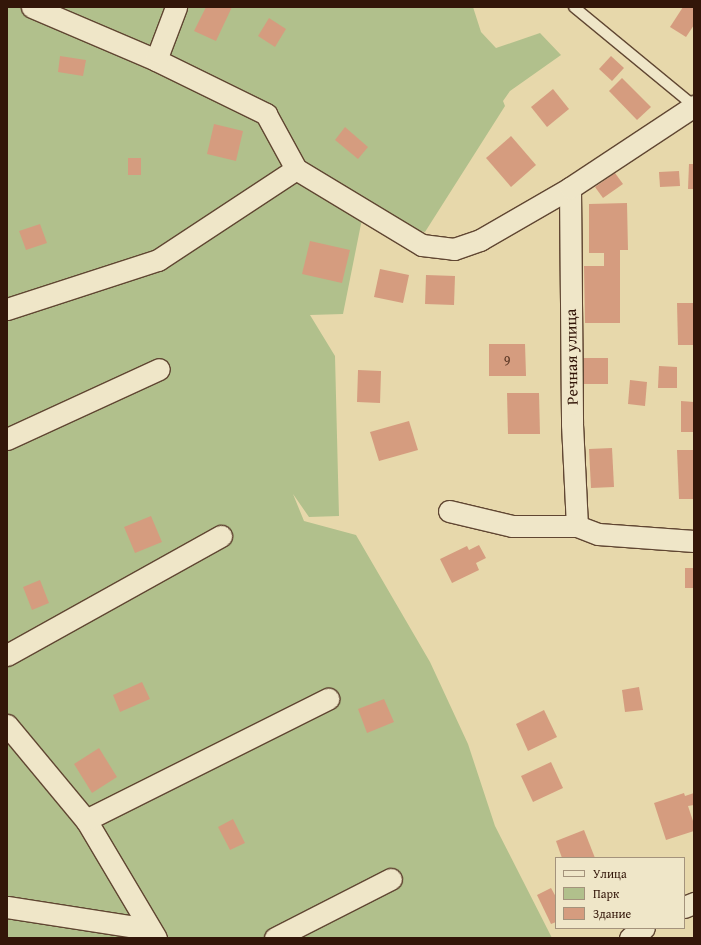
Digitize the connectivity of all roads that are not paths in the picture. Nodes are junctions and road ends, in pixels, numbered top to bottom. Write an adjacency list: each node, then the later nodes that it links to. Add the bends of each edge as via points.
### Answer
1 (32, 7): 4 (street)
2 (176, 7): 4 (street)
3 (574, 7): 5 (lane)
4 (156, 60): 6 (street, via 266,114)
5 (694, 106): 7 (street)
6 (296, 169): 7 (street, via 422,245 454,249 480,240); 8 (street, via 158,260)
7 (570, 188): 12 (street, Речная улица, via 572,424)
8 (7, 309)
9 (160, 369): 10 (street)
10 (7, 439)
11 (449, 511): 12 (street, via 512,526)
12 (577, 526): 14 (street, via 598,534)
13 (220, 536): 15 (street)
14 (694, 541)
15 (7, 655)
16 (328, 698): 18 (street)
17 (7, 725): 18 (street)
18 (86, 820): 22 (street)
19 (391, 880): 23 (street)
20 (7, 907): 22 (street)
21 (643, 929): 24 (street)
22 (153, 933)
23 (275, 938)
24 (630, 938)

